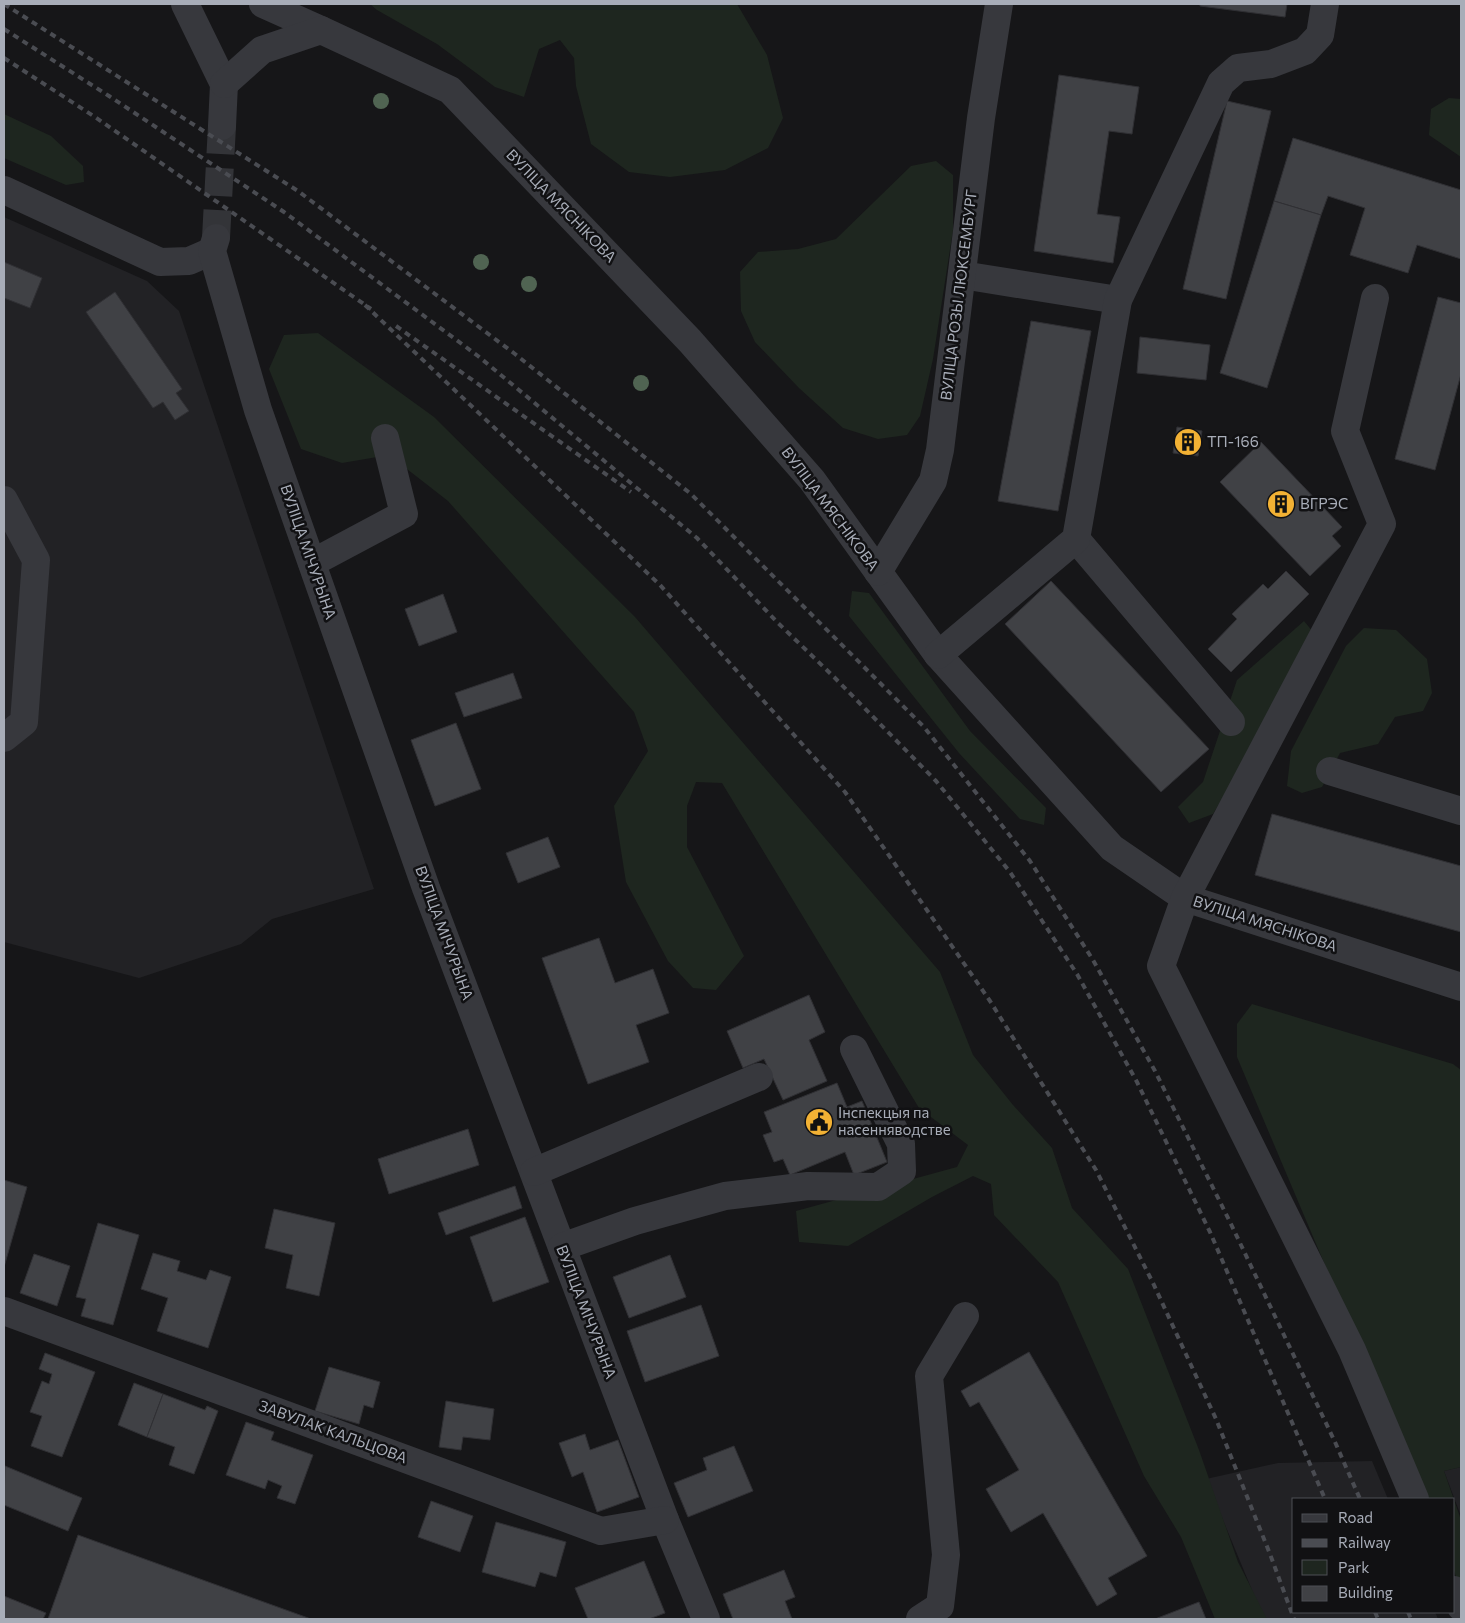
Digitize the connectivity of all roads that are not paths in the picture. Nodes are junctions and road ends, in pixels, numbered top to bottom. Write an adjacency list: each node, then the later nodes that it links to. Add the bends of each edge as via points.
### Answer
1 (185, 4): 6 (street)
2 (263, 4): 5 (street, ВУЛІЦА МЯСНІКОВА)
3 (999, 4): 9 (street, ВУЛІЦА РОЗЫ ЛЮКСЕМБУРГ)
4 (1324, 4): 11 (street, via 1320,35 1305,51 1271,64 1238,68 1221,83)
5 (321, 30): 6 (street, via 262,50); 16 (street, ВУЛІЦА МЯСНІКОВА, via 450,90 690,341 812,480)
6 (224, 84): 7 (street)
7 (222, 126)
8 (4, 190): 15 (street, ВУЛІЦА МІЧУРЫНА, via 160,262 189,261 214,244 258,410)
9 (962, 275): 11 (street); 16 (street, ВУЛІЦА РОЗЫ ЛЮКСЕМБУРГ, via 940,450 933,481)
10 (1375, 298): 22 (street, via 1345,431 1382,524)
11 (1118, 300): 14 (street)
12 (385, 438): 15 (street, via 404,514)
13 (4, 500): 19 (street, via 36,560 24,722)
14 (1076, 539): 17 (street); 18 (street)
15 (312, 564): 26 (street, ВУЛІЦА МІЧУРЫНА, via 426,888)
16 (878, 572): 17 (street, ВУЛІЦА МЯСНІКОВА)
17 (938, 655): 22 (street, ВУЛІЦА МЯСНІКОВА, via 1112,848)
18 (1231, 722)
19 (4, 738)
20 (1330, 771): 21 (street)
21 (1461, 812)
22 (1185, 898): 23 (street, ВУЛІЦА МЯСНІКОВА); 30 (street, via 1161,966 1352,1350)
23 (1461, 987)
24 (854, 1049): 27 (street, via 901,1144 902,1171 878,1188 808,1186 725,1196 635,1220)
25 (759, 1077): 26 (street)
26 (534, 1172): 27 (street, ВУЛІЦА МІЧУРЫНА)
27 (562, 1247): 31 (street, ВУЛІЦА МІЧУРЫНА)
28 (4, 1311): 31 (street, ЗАВУЛАК КАЛЬЦОВА, via 601,1531)
29 (965, 1316): 35 (street, via 929,1376 946,1555 940,1606)
30 (1415, 1498)
31 (665, 1520): 34 (street, ВУЛІЦА МІЧУРЫНА)
32 (1455, 1592): 33 (street)
33 (1461, 1607)
34 (706, 1619)
35 (920, 1619)

